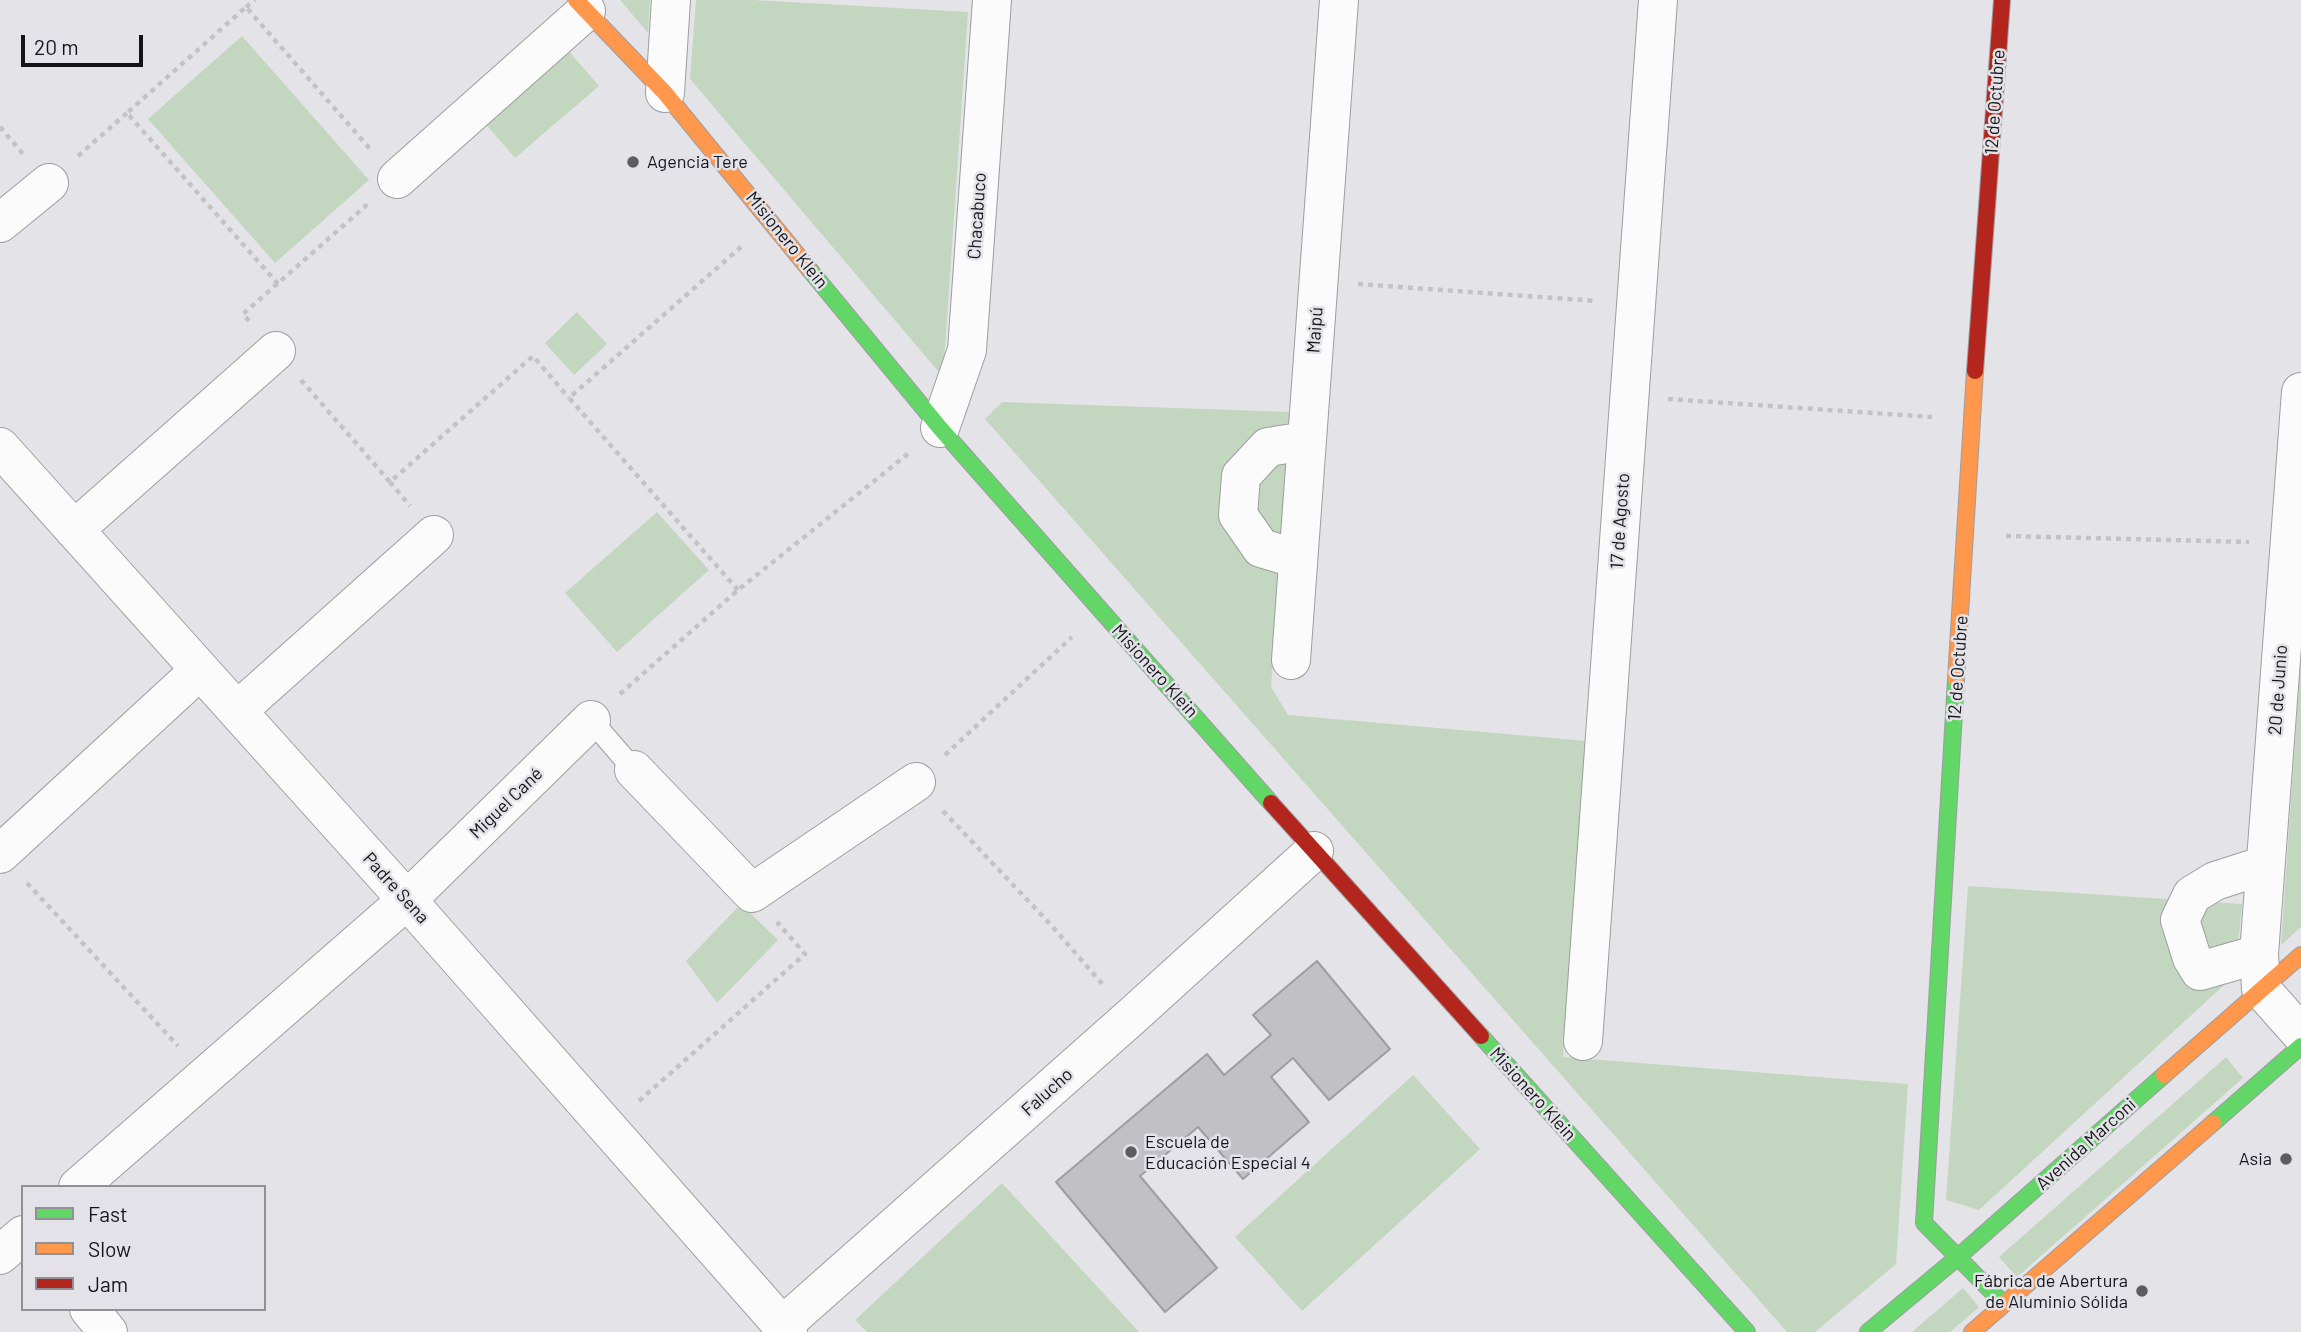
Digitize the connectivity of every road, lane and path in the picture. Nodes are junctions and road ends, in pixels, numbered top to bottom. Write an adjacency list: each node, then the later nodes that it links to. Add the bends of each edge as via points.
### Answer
1 (255, 0): 8 (path)
2 (671, 0): 9 (street)
3 (992, 0): 23 (street, Chacabuco, via 967,350)
4 (1339, 0): 15 (street, Maipú)
5 (1658, 0): 17 (street, 17 de Agosto)
6 (2002, 0): 22 (street, 12 de Octubre)
7 (581, 6): 9 (street, Misionero Klein); 11 (street)
8 (246, 8): 10 (path); 11 (path)
9 (665, 93): 13 (street, Misionero Klein)
10 (127, 113): 12 (path); 16 (path)
11 (397, 178): 16 (path)
12 (48, 183): 14 (street)
13 (771, 220): 21 (path); 23 (street, Misionero Klein)
14 (0, 223)
15 (1319, 282): 17 (path); 24 (street, Maipú)
16 (278, 284): 18 (path, via 243,314)
17 (1636, 304): 20 (street, 17 de Agosto)
18 (276, 351): 21 (path, via 390,482 533,356); 26 (street)
19 (2301, 393): 29 (street, 20 de Junio)
20 (1629, 396): 22 (path); 48 (street, 17 de Agosto)
21 (569, 398): 31 (path)
22 (1972, 419): 28 (street, 12 de Octubre)
23 (940, 428): 31 (path); 32 (street, Misionero Klein)
24 (1306, 441): 30 (street, Maipú); 30 (street, via 1268,447 1241,476 1238,515 1261,548)
25 (7, 470): 26 (street, Padre Sena)
26 (74, 530): 34 (street, Padre Sena)
27 (434, 535): 35 (street)
28 (1966, 535): 29 (path); 55 (street, 12 de Octubre, via 1924,1223)
29 (2290, 544): 41 (street, 20 de Junio)
30 (1298, 559): 33 (street, Maipú)
31 (738, 590): 36 (path)
32 (1101, 610): 38 (path); 39 (street, Misionero Klein)
33 (1291, 660)
34 (199, 671): 35 (street, Padre Sena); 40 (street)
35 (237, 711): 43 (street, Padre Sena)
36 (591, 720): 37 (lane); 43 (street, Miguel Cané)
37 (634, 770): 42 (street)
38 (916, 782): 42 (street); 46 (path)
39 (1314, 851): 46 (street, Falucho); 60 (street, Misionero Klein)
40 (0, 854): 50 (path)
41 (2265, 865): 45 (street, 20 de Junio); 45 (street, via 2215,881 2193,895 2180,920 2200,971)
42 (752, 893): 51 (path, via 805,954)
43 (407, 900): 50 (street, Miguel Cané); 51 (street, Padre Sena)
44 (2301, 955): 45 (street, Avenida Marconi)
45 (2260, 971): 47 (street); 55 (street, Avenida Marconi)
46 (1131, 1017): 58 (street, Falucho)
47 (2301, 1034)
48 (1583, 1041)
49 (2301, 1046): 56 (street)
50 (206, 1076): 52 (street, Miguel Cané)
51 (607, 1129): 58 (street, Padre Sena)
52 (80, 1185)
53 (21, 1237): 54 (street)
54 (0, 1255)
55 (1958, 1257): 56 (street, 12 de Octubre); 61 (street, Avenida Marconi)
56 (2003, 1303): 62 (street)
57 (91, 1311): 59 (street)
58 (784, 1330)
59 (108, 1332)
60 (1747, 1332)
61 (1868, 1332)
62 (1972, 1332)

